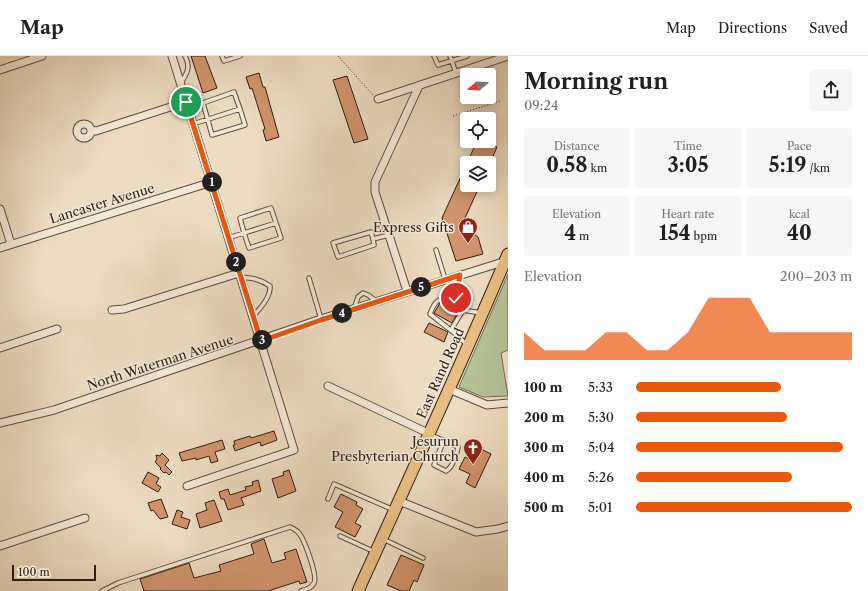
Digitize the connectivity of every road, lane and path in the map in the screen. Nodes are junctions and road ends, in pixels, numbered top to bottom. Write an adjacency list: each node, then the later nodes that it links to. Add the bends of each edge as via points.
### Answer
1 (42, 56): 12 (street)
2 (172, 56): 14 (street)
3 (185, 56): 14 (lane, via 188,69)
4 (222, 56): 5 (lane, via 224,61)
5 (240, 56)
6 (338, 56): 16 (path)
7 (434, 56): 11 (lane, via 438,65)
8 (450, 56): 11 (lane)
9 (467, 56): 11 (lane)
10 (508, 56): 13 (street)
11 (452, 62): 13 (lane)
12 (0, 70)
13 (456, 74): 15 (street)
14 (181, 83): 18 (street)
15 (419, 86): 16 (street); 28 (street, via 375,182 375,192)
16 (378, 99)
17 (500, 101): 20 (path)
18 (186, 102): 22 (street); 23 (street, via 96,132)
19 (240, 109): 21 (lane); 21 (lane, via 234,92 203,103); 21 (lane, via 245,125 212,135)
20 (453, 116)
21 (207, 119): 22 (lane)
22 (193, 124): 24 (street)
23 (91, 130)
24 (212, 182): 29 (street); 31 (street, Lancaster Avenue)
25 (0, 209): 31 (street)
26 (276, 223): 27 (lane); 27 (lane, via 271,208 240,218); 27 (lane, via 281,238 249,248)
27 (244, 233): 29 (lane)
28 (389, 235): 30 (lane); 39 (street)
29 (228, 238): 35 (street)
30 (373, 239): 30 (lane, via 374,245 338,257 333,243 370,232)
31 (11, 244): 32 (street, Lancaster Avenue)
32 (0, 248)
33 (436, 250): 38 (lane)
34 (507, 259): 36 (street, North Waterman Avenue); 45 (main road, East Rand Road)
35 (240, 275): 43 (street, via 124,309); 46 (street); 46 (lane, via 263,281 270,286 267,297)
36 (460, 275): 38 (street, North Waterman Avenue); 40 (lane)
37 (308, 278): 47 (lane)
38 (445, 279): 39 (street, North Waterman Avenue)
39 (407, 291): 41 (street, North Waterman Avenue)
40 (456, 298): 44 (lane); 49 (lane, via 439,299 434,302 430,314)
41 (376, 301): 42 (street, North Waterman Avenue); 42 (lane, via 363,293 358,297)
42 (354, 308): 47 (street, North Waterman Avenue)
43 (112, 310)
44 (463, 310): 45 (lane); 49 (lane)
45 (482, 313): 51 (main road, East Rand Road)
46 (253, 316): 50 (street)
47 (321, 320): 50 (street, North Waterman Avenue)
48 (57, 329): 52 (street)
49 (451, 330): 51 (lane)
50 (261, 341): 56 (street, North Waterman Avenue, via 54,410); 59 (street, via 294,450)
51 (468, 346): 54 (main road, East Rand Road)
52 (0, 348)
53 (328, 386): 57 (street)
54 (449, 390): 55 (street, via 487,405); 57 (main road, East Rand Road)
55 (508, 403)
56 (0, 423)
57 (428, 433): 58 (lane); 61 (main road, East Rand Road)
58 (444, 440): 58 (lane, via 458,447 450,469 446,471 434,465)
59 (188, 486)
60 (328, 499): 61 (lane, via 334,484)
61 (397, 506): 63 (street, via 476,532); 65 (main road, East Rand Road)
62 (85, 518): 66 (street)
63 (508, 526)
64 (340, 536): 67 (lane)
65 (382, 538): 67 (main road, East Rand Road); 68 (lane)
66 (0, 546)
67 (376, 552): 71 (main road, East Rand Road)
68 (422, 558)
69 (102, 591): 70 (lane, via 118,583 290,527 298,532 315,575 313,586)
70 (301, 591)
71 (358, 591)

